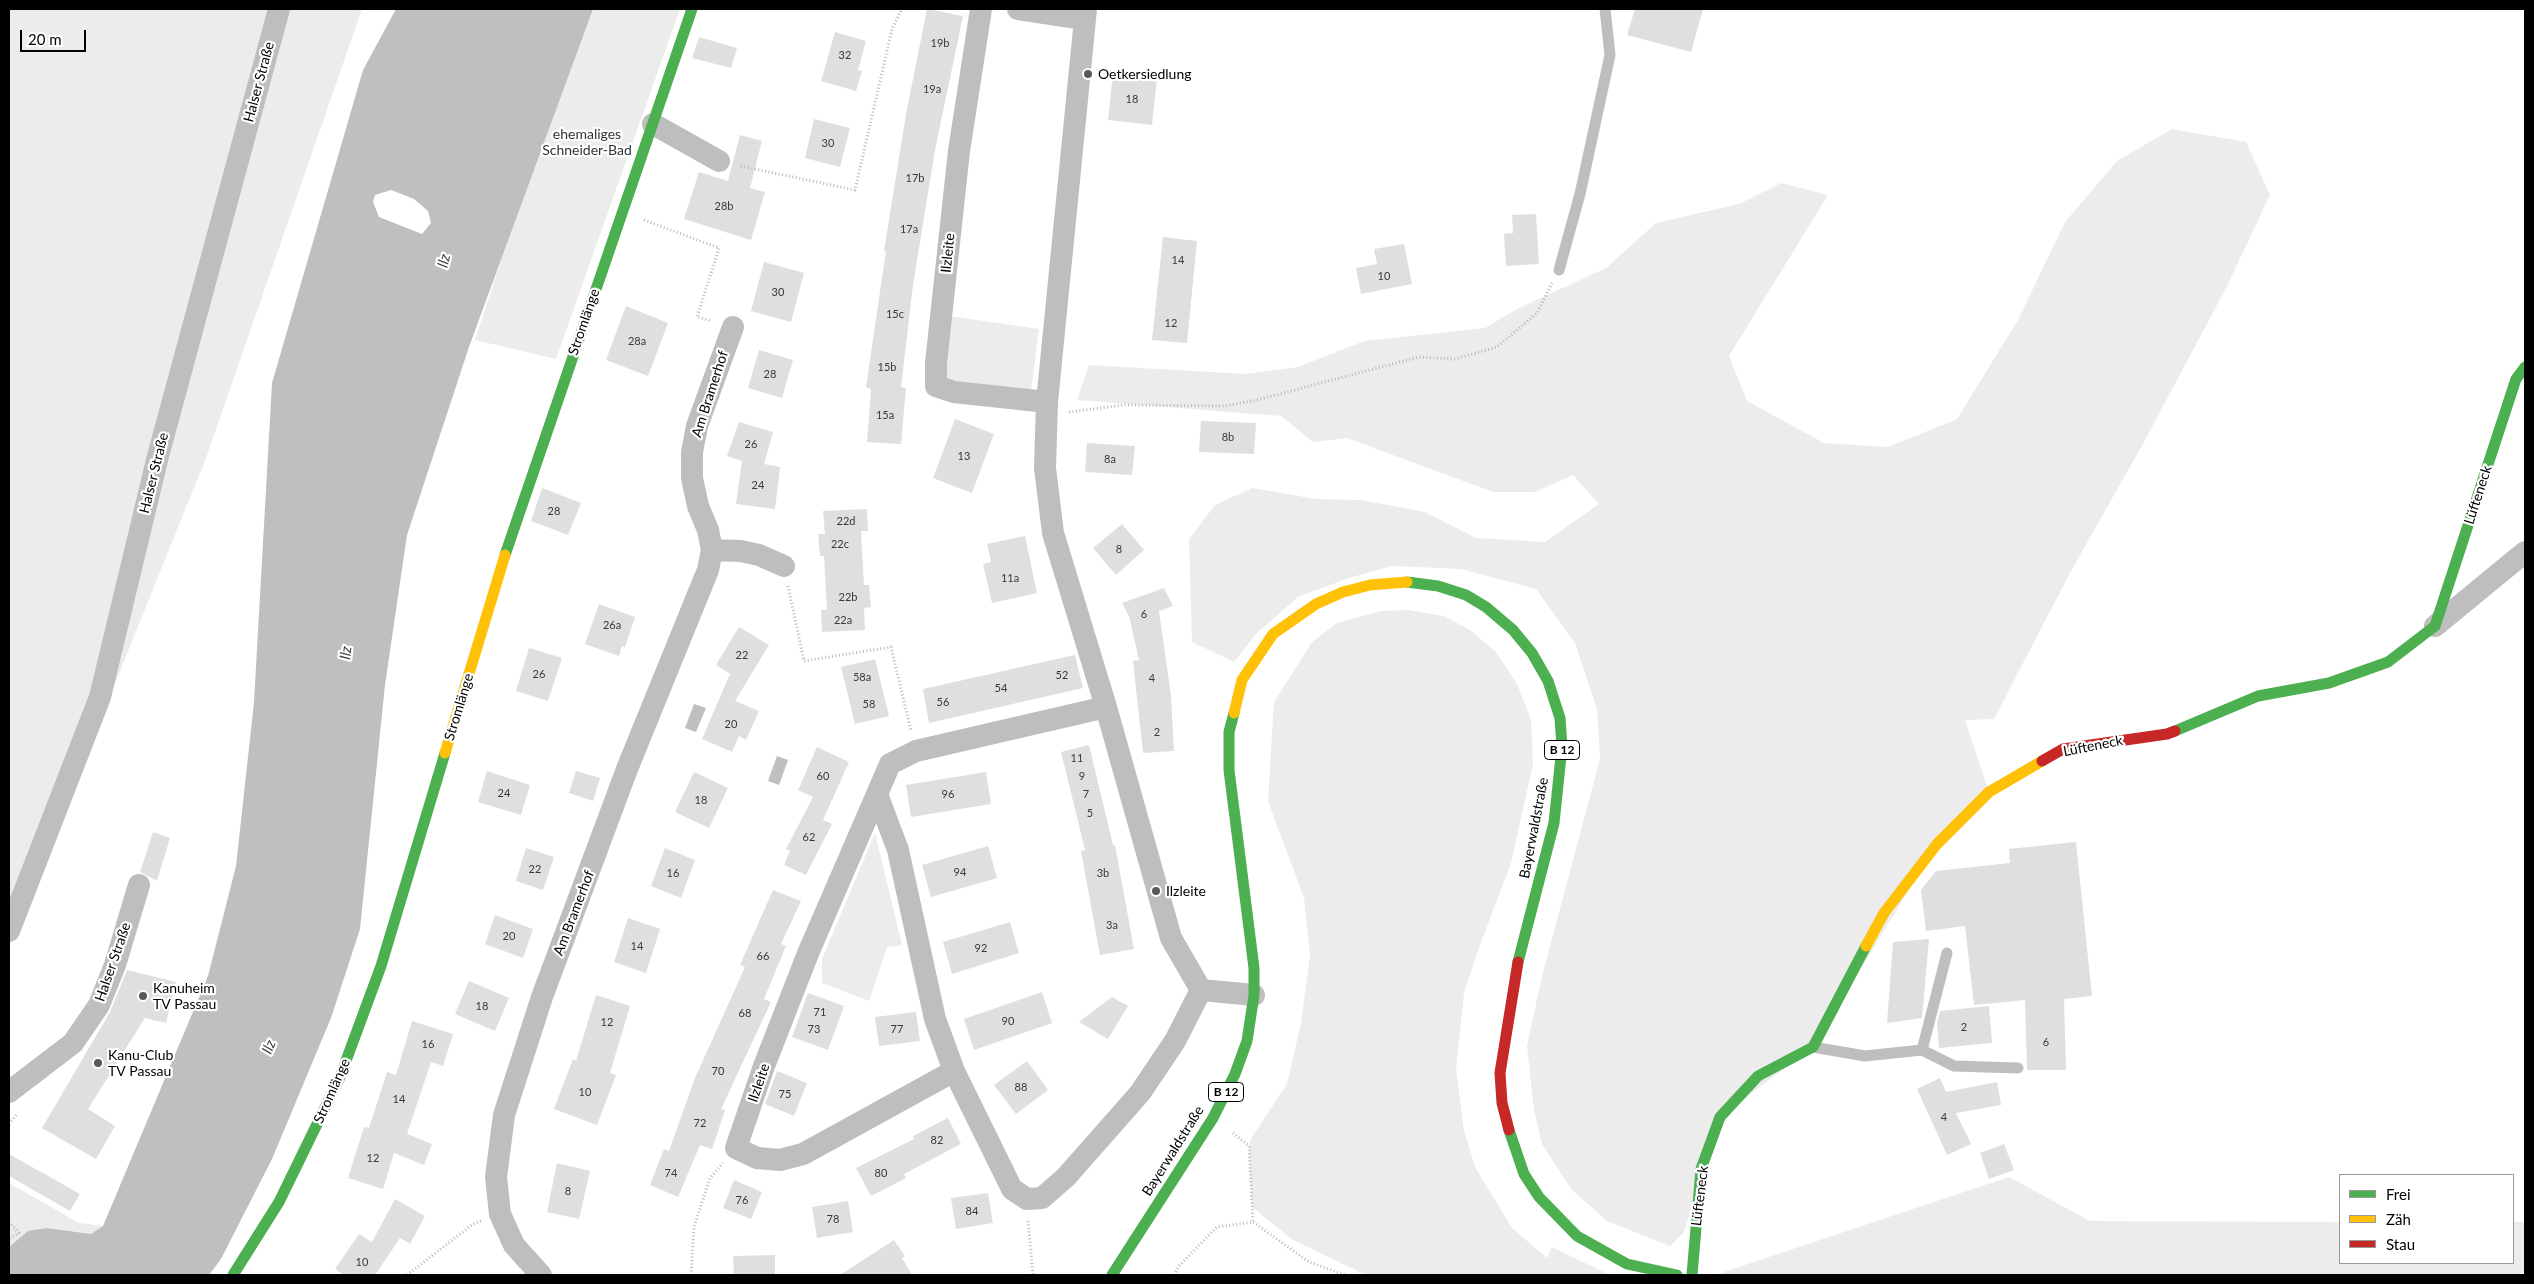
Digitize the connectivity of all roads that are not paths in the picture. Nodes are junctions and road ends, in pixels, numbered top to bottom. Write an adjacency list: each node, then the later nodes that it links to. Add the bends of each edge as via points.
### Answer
1 (279, 9): 20 (street, Halser Straße, via 158,456 100,697)
2 (692, 9): 7 (street, Stromlänge)
3 (981, 9): 12 (street, Ilzleite, via 959,151 936,386 954,392)
4 (1018, 9): 6 (street)
5 (1605, 9): 9 (lane, via 1610,55 1580,194)
6 (1085, 14): 12 (street)
7 (653, 124): 8 (street); 29 (street, Stromlänge, via 518,514 378,976 340,1077 279,1202)
8 (719, 161)
9 (1559, 270)
10 (733, 327): 13 (street, Am Bramerhof, via 697,426 692,452 694,488)
11 (2525, 367): 16 (street, Lüfteneck, via 2516,379)
12 (1048, 402): 17 (street, via 1045,468 1053,534)
13 (712, 550): 15 (street, via 741,551); 30 (street, Am Bramerhof, via 708,570 627,768 542,997 507,1106 496,1177 500,1214 514,1245)
14 (2525, 552): 16 (street, Lüfteneck)
15 (784, 566)
16 (2435, 626): 24 (street, Lüfteneck, via 2388,662 2329,683 2258,696 2167,734 2063,749 1990,792 1937,844 1884,913)
17 (1106, 707): 18 (street, Ilzleite, via 916,751 890,764); 22 (street, via 1171,938)
18 (877, 794): 27 (street, via 898,850 936,1019); 27 (street, Ilzleite, via 764,1066 736,1148 756,1158 780,1160 803,1154)
19 (139, 885): 28 (street, Halser Straße, via 115,965 99,1005 73,1043)
20 (9, 931)
21 (1947, 953): 25 (lane)
22 (1201, 990): 23 (street); 27 (street, via 1175,1042 1140,1092 1066,1177 1042,1198 1027,1199 1012,1189)
23 (1254, 996): 31 (street, Bayerwaldstraße / B 12, via 1236,1074 1213,1118); 32 (street, Bayerwaldstraße / B 12, via 1252,937 1229,770 1229,732 1242,680 1273,634 1316,604 1343,592 1370,585 1412,582 1466,595 1513,630 1532,653 1548,681 1560,718 1562,747 1554,824 1519,958 1502,1052 1502,1103 1515,1152 1539,1197 1577,1236 1627,1264)
24 (1813, 1048): 25 (lane, via 1865,1056); 33 (street, Lüfteneck, via 1758,1076 1720,1117 1701,1169)
25 (1922, 1050): 26 (lane, via 1954,1066)
26 (2018, 1068)
27 (954, 1071)
28 (9, 1092)
29 (233, 1275)
30 (541, 1275)
31 (1112, 1275)
32 (1677, 1275)
33 (1692, 1275)

